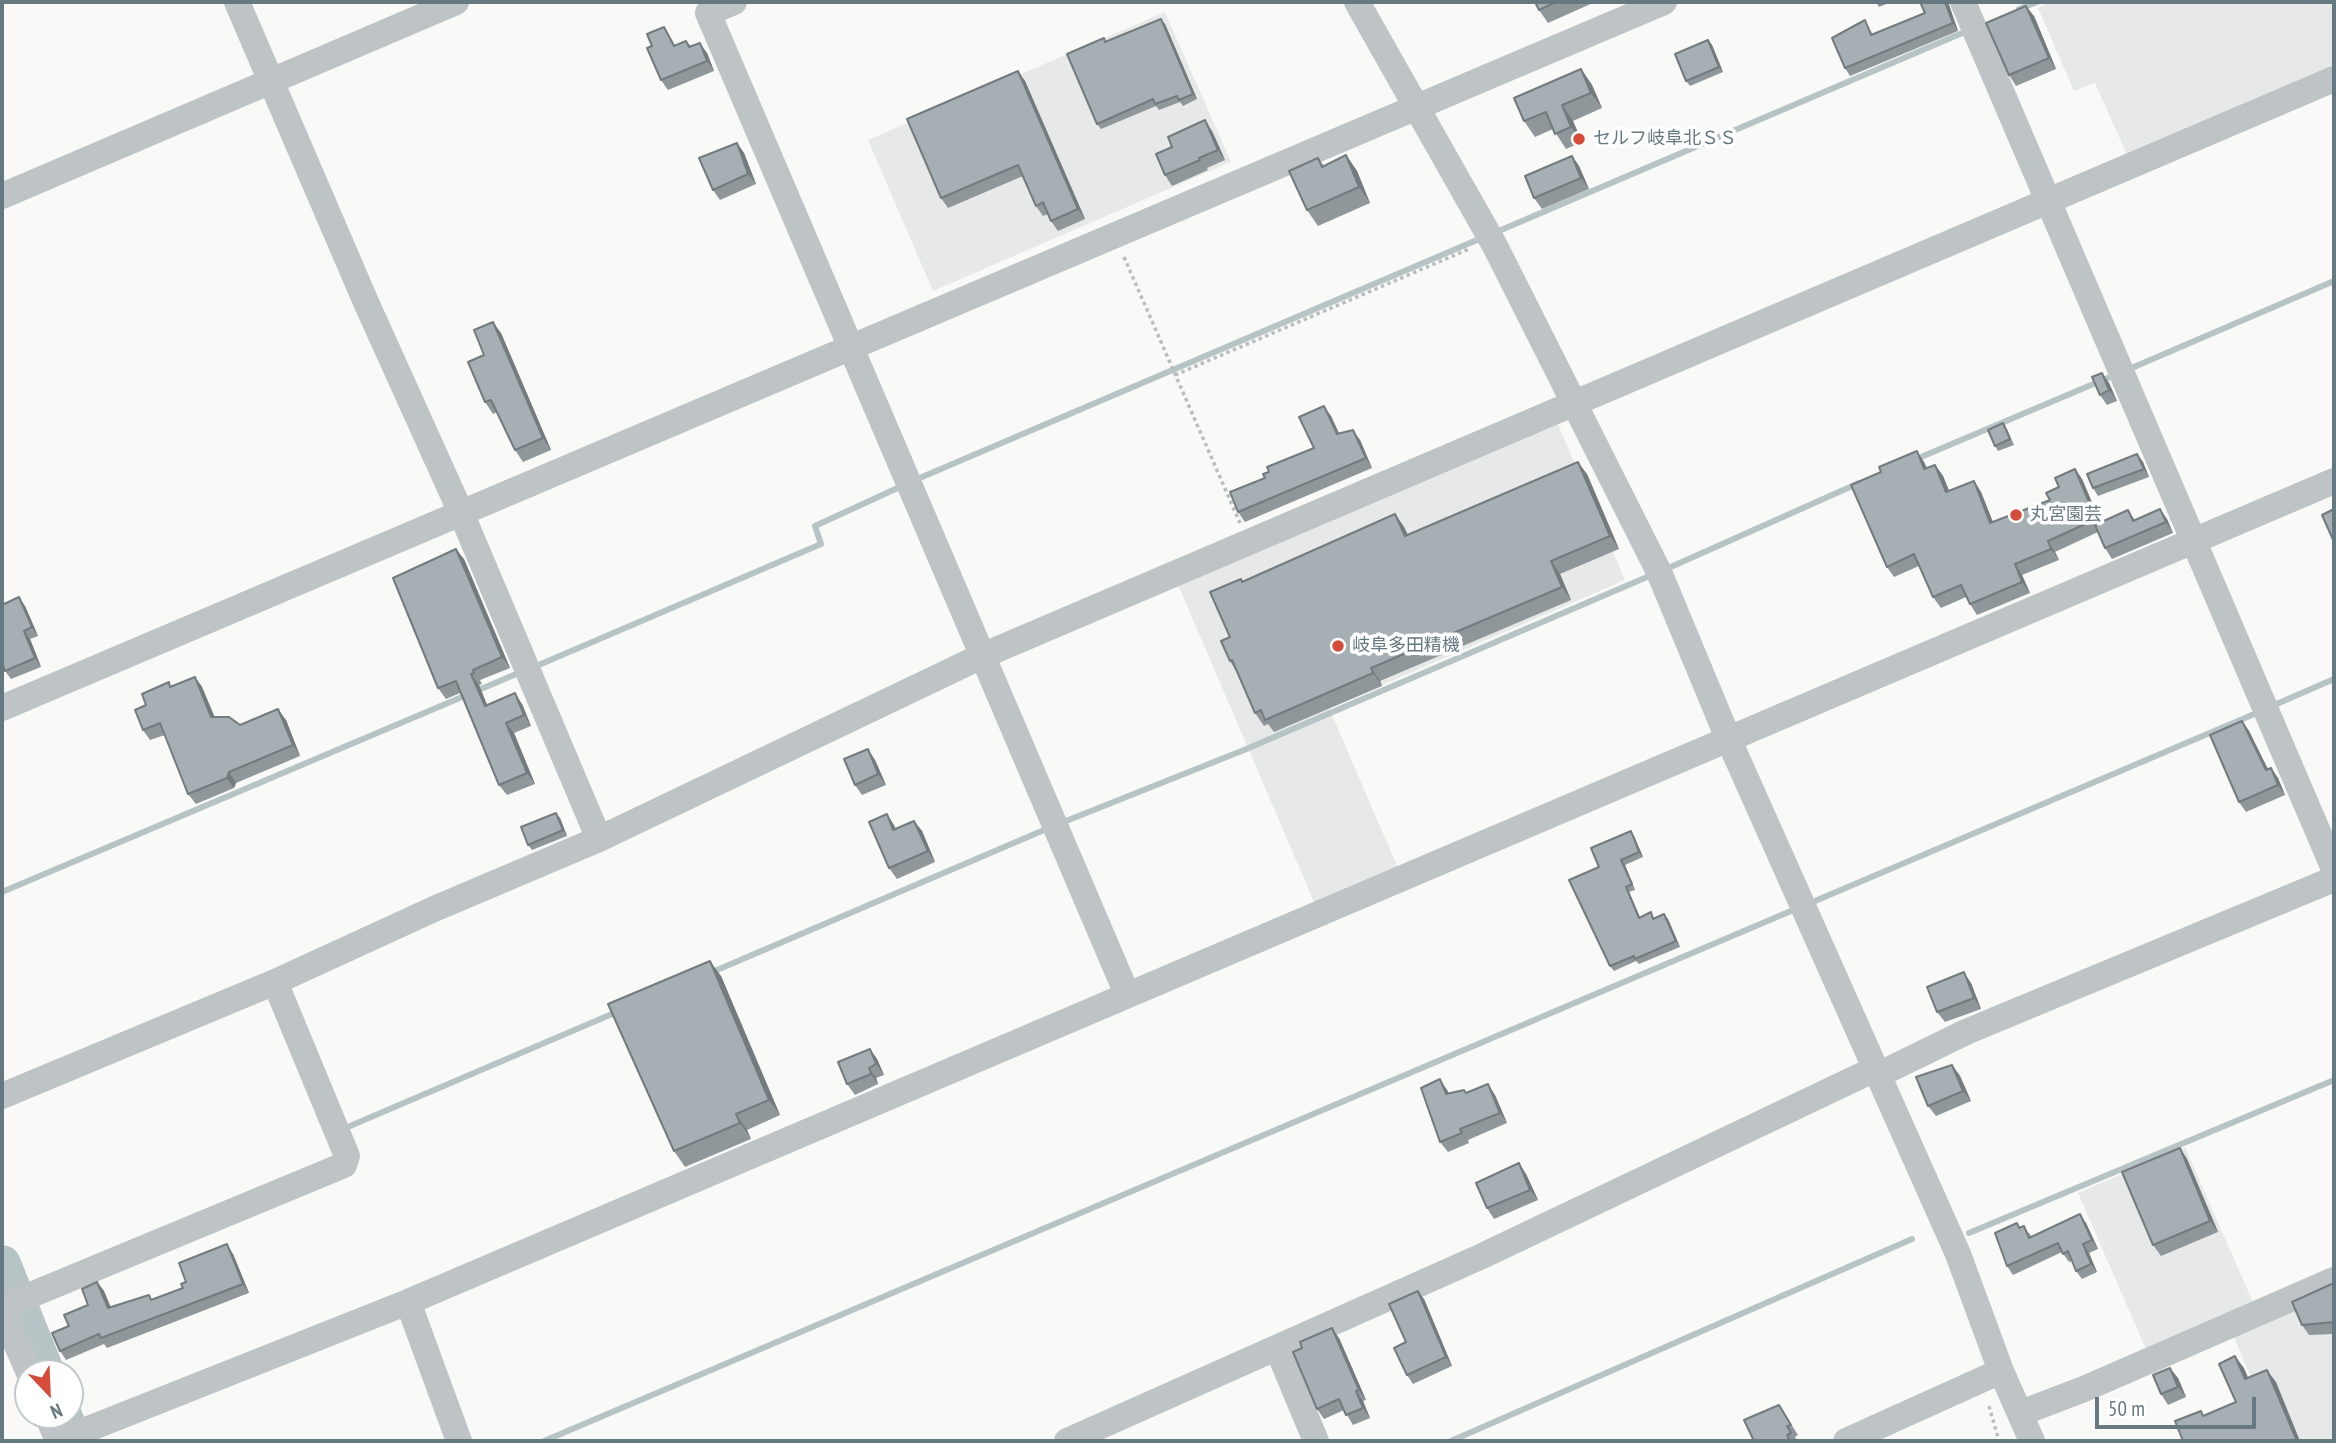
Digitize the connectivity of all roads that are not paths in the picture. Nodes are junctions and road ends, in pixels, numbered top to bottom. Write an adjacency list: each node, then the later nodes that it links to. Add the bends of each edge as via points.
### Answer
1 (237, 2): 8 (street)
2 (456, 2): 8 (street)
3 (734, 2): 12 (street, via 708,13)
4 (1357, 2): 9 (street)
5 (1664, 2): 9 (street)
6 (1963, 2): 11 (street)
7 (2334, 79): 11 (street)
8 (272, 80): 10 (street); 15 (street)
9 (1417, 106): 12 (street); 13 (street)
10 (2, 196)
11 (2050, 201): 13 (street); 16 (street)
12 (850, 350): 15 (street); 17 (street)
13 (1572, 402): 17 (street); 19 (street, via 1659,572)
14 (2334, 481): 16 (street)
15 (462, 515): 18 (street); 20 (street)
16 (2192, 543): 19 (street); 21 (street)
17 (982, 656): 20 (street); 24 (street)
18 (2, 708)
19 (1728, 738): 24 (street, via 1444,863); 25 (street)
20 (599, 839): 23 (street)
21 (2334, 869)
22 (2334, 879): 25 (street)
23 (275, 982): 26 (street); 29 (street, via 347,1156 344,1165)
24 (1127, 994): 28 (street)
25 (1876, 1072): 30 (street); 32 (street, via 1958,1254)
26 (2, 1096)
27 (2334, 1280): 33 (street)
28 (408, 1302): 34 (street); 35 (street)
29 (2, 1309): 31 (street)
30 (1278, 1350): 36 (street); 37 (street)
31 (23, 1359)
32 (2001, 1371): 33 (street); 38 (street)
33 (2021, 1413): 39 (street)
34 (58, 1441)
35 (459, 1441)
36 (1067, 1441)
37 (1316, 1441)
38 (1846, 1441)
39 (2032, 1441)

